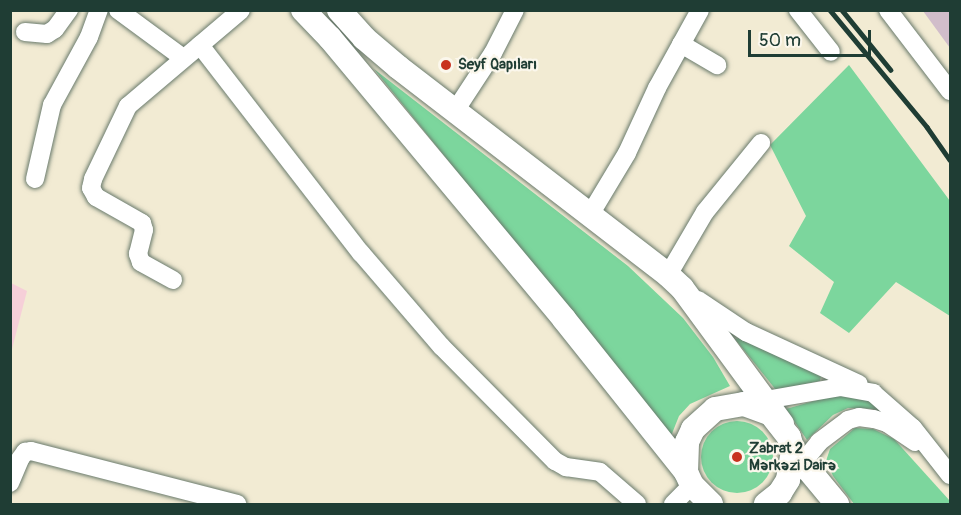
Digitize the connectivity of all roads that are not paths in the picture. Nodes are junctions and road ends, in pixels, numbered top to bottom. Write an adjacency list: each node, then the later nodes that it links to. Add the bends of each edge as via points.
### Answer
1 (69, 10): 11 (street, via 47,34)
2 (99, 10): 20 (street, via 89,37 52,105)
3 (118, 10): 15 (street)
4 (241, 10): 13 (street)
5 (303, 10): 28 (main road, via 564,319)
6 (339, 10): 18 (main road, via 372,45)
7 (515, 10): 18 (street, via 493,53)
8 (700, 10): 12 (street)
9 (798, 10): 14 (street)
10 (888, 10): 17 (street)
11 (25, 32)
12 (681, 44): 16 (street); 21 (street, via 627,153)
13 (200, 45): 15 (street); 31 (street, via 362,253 441,346 555,461 566,467 600,472)
14 (831, 52)
15 (183, 58): 22 (street, via 128,106 91,188 96,197 142,223 138,254 141,262)
16 (717, 65)
17 (951, 92)
18 (455, 111): 21 (main road)
19 (762, 142): 23 (street, via 705,212)
20 (35, 178)
21 (591, 213): 23 (main road)
22 (173, 280)
23 (675, 282): 24 (street, via 746,332); 25 (main road)
24 (873, 393): 25 (street, via 840,387); 27 (street, via 913,428)
25 (754, 402): 26 (main road, via 782,424); 28 (main road, via 715,409 693,429 687,442)
26 (794, 464): 27 (street, via 831,430 859,417 887,423); 34 (main road, via 780,493); 35 (main road)
27 (946, 470)
28 (689, 478): 32 (street); 33 (main road)
29 (10, 483): 30 (street, via 20,459 31,451)
30 (237, 504)
31 (637, 504)
32 (673, 504)
33 (711, 504)
34 (766, 504)
35 (837, 504)

